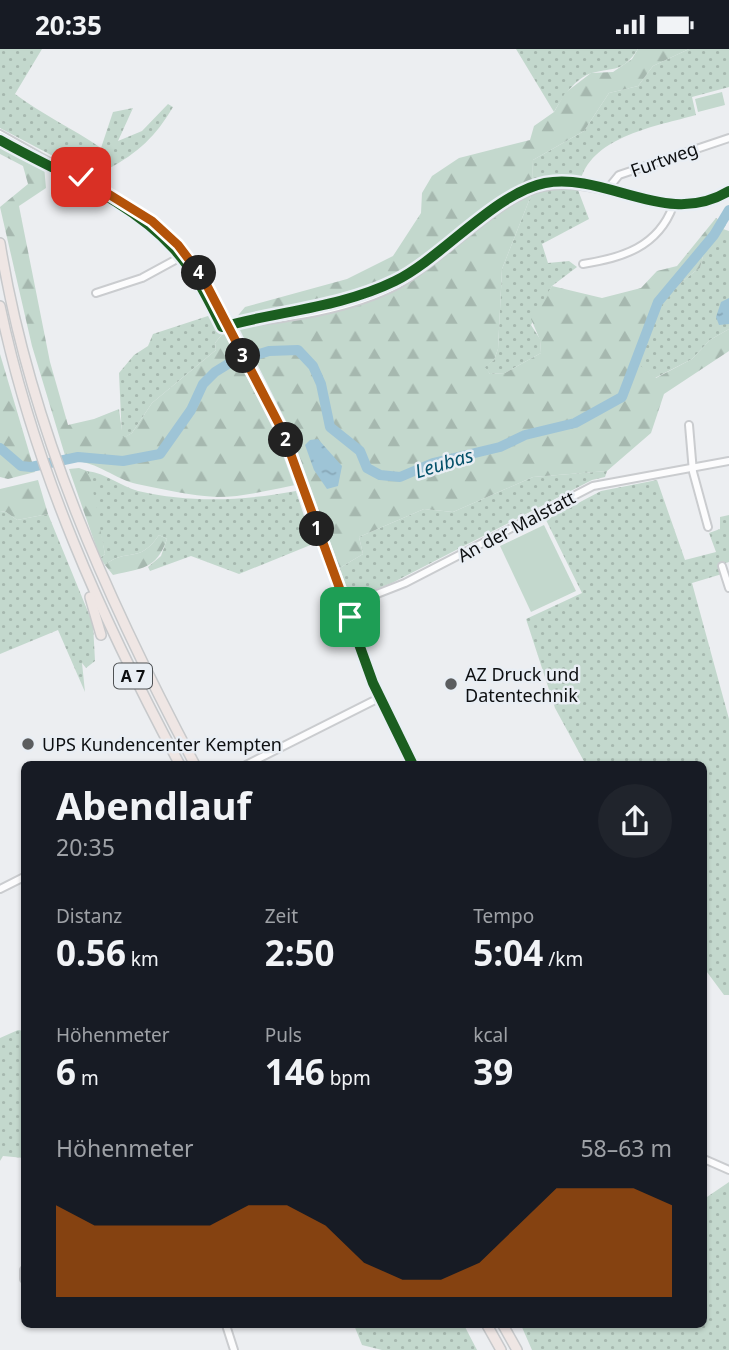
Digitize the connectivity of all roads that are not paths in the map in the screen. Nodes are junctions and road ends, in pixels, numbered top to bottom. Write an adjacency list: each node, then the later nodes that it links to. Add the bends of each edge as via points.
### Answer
1 (0, 134): 7 (street, via 138,212)
2 (729, 138): 3 (street, Furtweg, via 619,175)
3 (606, 191): 5 (street); 11 (street, via 575,184 532,190 397,285 300,316)
4 (729, 191): 5 (street, via 708,202)
5 (673, 206): 8 (street, via 643,246 610,260)
6 (0, 243): 23 (highway, A 7, via 22,349 66,489 101,579)
7 (186, 254): 9 (street, via 142,278); 11 (street)
8 (583, 264)
9 (96, 293)
10 (0, 306): 17 (highway, A 7, via 32,429)
11 (229, 325): 19 (street, via 286,439)
12 (689, 425): 14 (street)
13 (729, 461): 14 (street, An der Malstatt)
14 (693, 469): 15 (street); 19 (street, An der Malstatt, via 593,486 405,583)
15 (708, 527)
16 (722, 566): 18 (street)
17 (90, 584): 20 (highway); 22 (highway, A 7)
18 (729, 588)
19 (345, 604): 21 (street)
20 (102, 635)
21 (379, 698): 24 (street); 25 (street)
22 (178, 761)
23 (193, 761)
24 (254, 761)
25 (411, 761)
26 (21, 878): 27 (street)
27 (0, 889)
28 (707, 1160): 29 (street)
29 (729, 1170)
30 (227, 1328): 33 (street)
31 (490, 1328): 34 (highway)
32 (505, 1328): 35 (highway)
33 (234, 1350)
34 (501, 1350)
35 (517, 1350)

